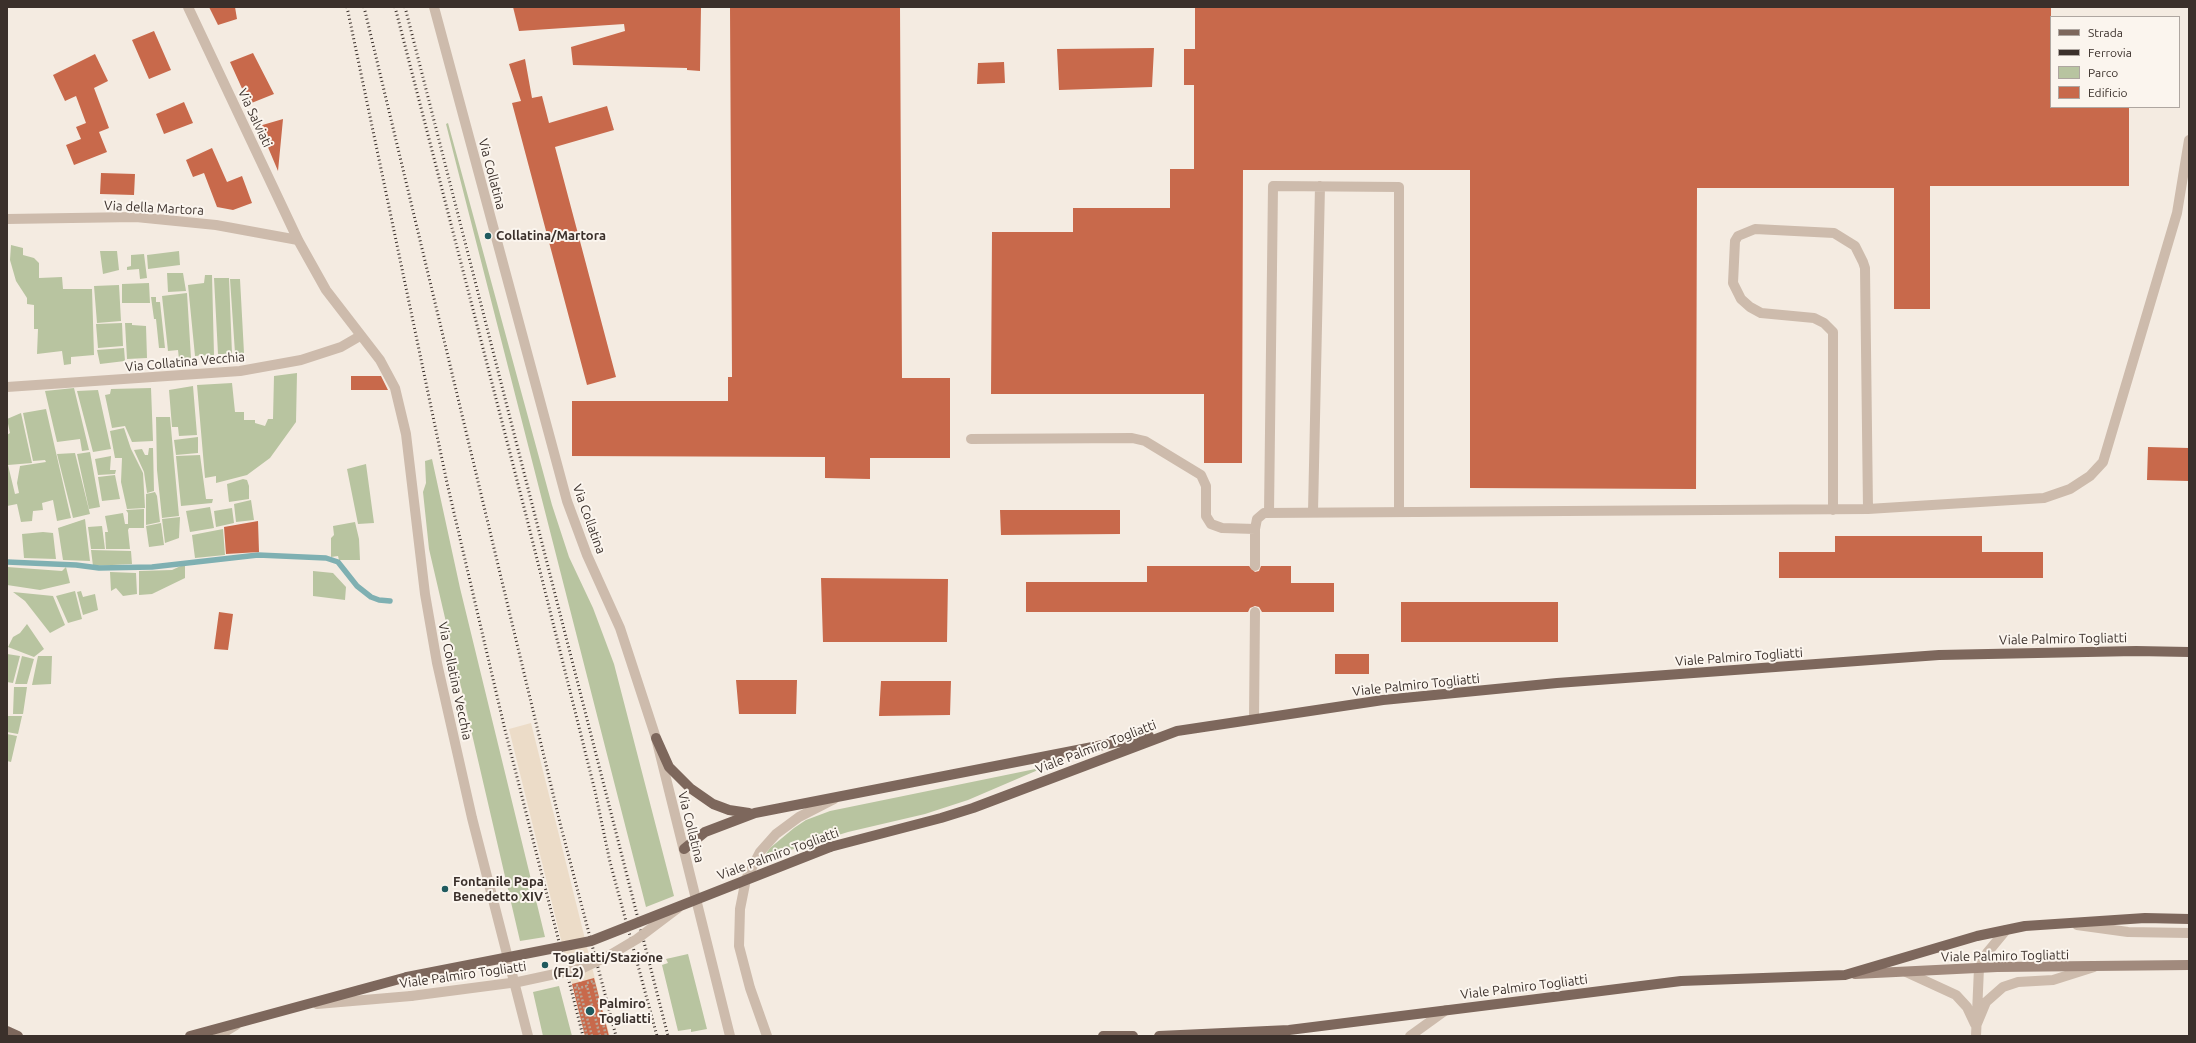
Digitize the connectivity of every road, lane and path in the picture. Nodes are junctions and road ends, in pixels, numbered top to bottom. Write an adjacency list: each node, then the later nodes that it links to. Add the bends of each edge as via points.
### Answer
1 (188, 7): 6 (street, Via Salviati)
2 (434, 7): 21 (street, Via Collatina, via 567,501 587,555 620,628)
3 (2189, 140): 10 (street, via 2177,213 2103,462 2090,476 2070,489 2044,498)
4 (1320, 186): 11 (street, via 1399,187); 13 (street, via 1273,186); 14 (street)
5 (7, 219): 6 (street, Via della Martora, via 143,218 216,225)
6 (298, 240): 7 (street, Via Collatina Vecchia, via 326,290)
7 (360, 336): 8 (street, Via Collatina Vecchia, via 341,347 301,360 248,370 178,377); 46 (street, Via Collatina Vecchia, via 388,374 402,414 434,647 469,805)
8 (7, 387)
9 (971, 439): 15 (street, via 1132,438 1145,441 1201,475 1206,486 1206,516 1211,524 1222,528)
10 (1868, 509): 12 (street); 12 (street, via 1863,262 1855,246 1834,233 1755,229 1738,236 1735,241 1734,283 1741,299 1761,313 1814,318 1824,322 1833,332)
11 (1399, 510): 12 (street); 14 (street)
12 (1834, 510)
13 (1270, 512): 14 (street); 15 (street, via 1260,515)
14 (1313, 512)
15 (1254, 529): 16 (street)
16 (1255, 566)
17 (1255, 612): 19 (street)
18 (2189, 652): 19 (main road, Viale Palmiro Togliatti, via 1932,656 1557,683 1383,700)
19 (1254, 719): 20 (main road, Viale Palmiro Togliatti)
20 (1176, 731): 22 (main road); 25 (main road, Viale Palmiro Togliatti, bridge, via 973,808 830,847)
21 (656, 738): 23 (main road, via 669,767 695,792 721,807); 24 (street, Via Collatina)
22 (837, 797): 23 (main road); 52 (street, via 795,820 776,834 760,852 746,880 740,909 739,946)
23 (755, 813): 24 (main road, via 705,832)
24 (684, 849): 51 (street, Via Collatina)
25 (678, 908): 37 (main road, Viale Palmiro Togliatti, bridge, via 577,944 407,977); 37 (street, Viale Palmiro Togliatti, bridge, via 638,939 583,968 518,982 411,996)
26 (2189, 919): 27 (main road, Viale Palmiro Togliatti, via 2145,918)
27 (2070, 924): 28 (main road, Viale Palmiro Togliatti, via 2025,926); 29 (street, Viale Palmiro Togliatti, via 2128,932)
28 (2006, 930): 32 (street, via 1987,953); 34 (main road, Viale Palmiro Togliatti)
29 (2189, 933)
30 (2189, 965): 31 (main road, Viale Palmiro Togliatti)
31 (2094, 967): 32 (main road, Viale Palmiro Togliatti); 42 (street, via 2053,980 2018,982 2003,987 1986,1002)
32 (1979, 968): 33 (main road, Viale Palmiro Togliatti); 42 (street)
33 (1906, 972): 34 (main road, Viale Palmiro Togliatti); 42 (street, via 1956,995 1967,1007)
34 (1845, 975): 38 (main road, Viale Palmiro Togliatti, via 1681,981)
35 (580, 982): 36 (path); 47 (path, via 575,986); 48 (path)
36 (586, 983): 49 (path); 50 (path, via 593,981)
37 (304, 1005): 39 (main road, Viale Palmiro Togliatti)
38 (1446, 1010): 40 (main road, Viale Palmiro Togliatti); 57 (street)
39 (241, 1021): 44 (main road, Viale Palmiro Togliatti); 45 (street, Viale Palmiro Togliatti)
40 (1289, 1030): 55 (main road, Viale Palmiro Togliatti); 56 (main road)
41 (7, 1031): 43 (main road)
42 (1976, 1031)
43 (18, 1036)
44 (190, 1036)
45 (218, 1036)
46 (528, 1036)
47 (587, 1036)
48 (592, 1036): 49 (path, via 579,988 587,986)
49 (600, 1036)
50 (606, 1036)
51 (730, 1036)
52 (767, 1036)
53 (1103, 1036): 54 (main road)
54 (1133, 1036)
55 (1159, 1036)
56 (1257, 1036)
57 (1410, 1036)

